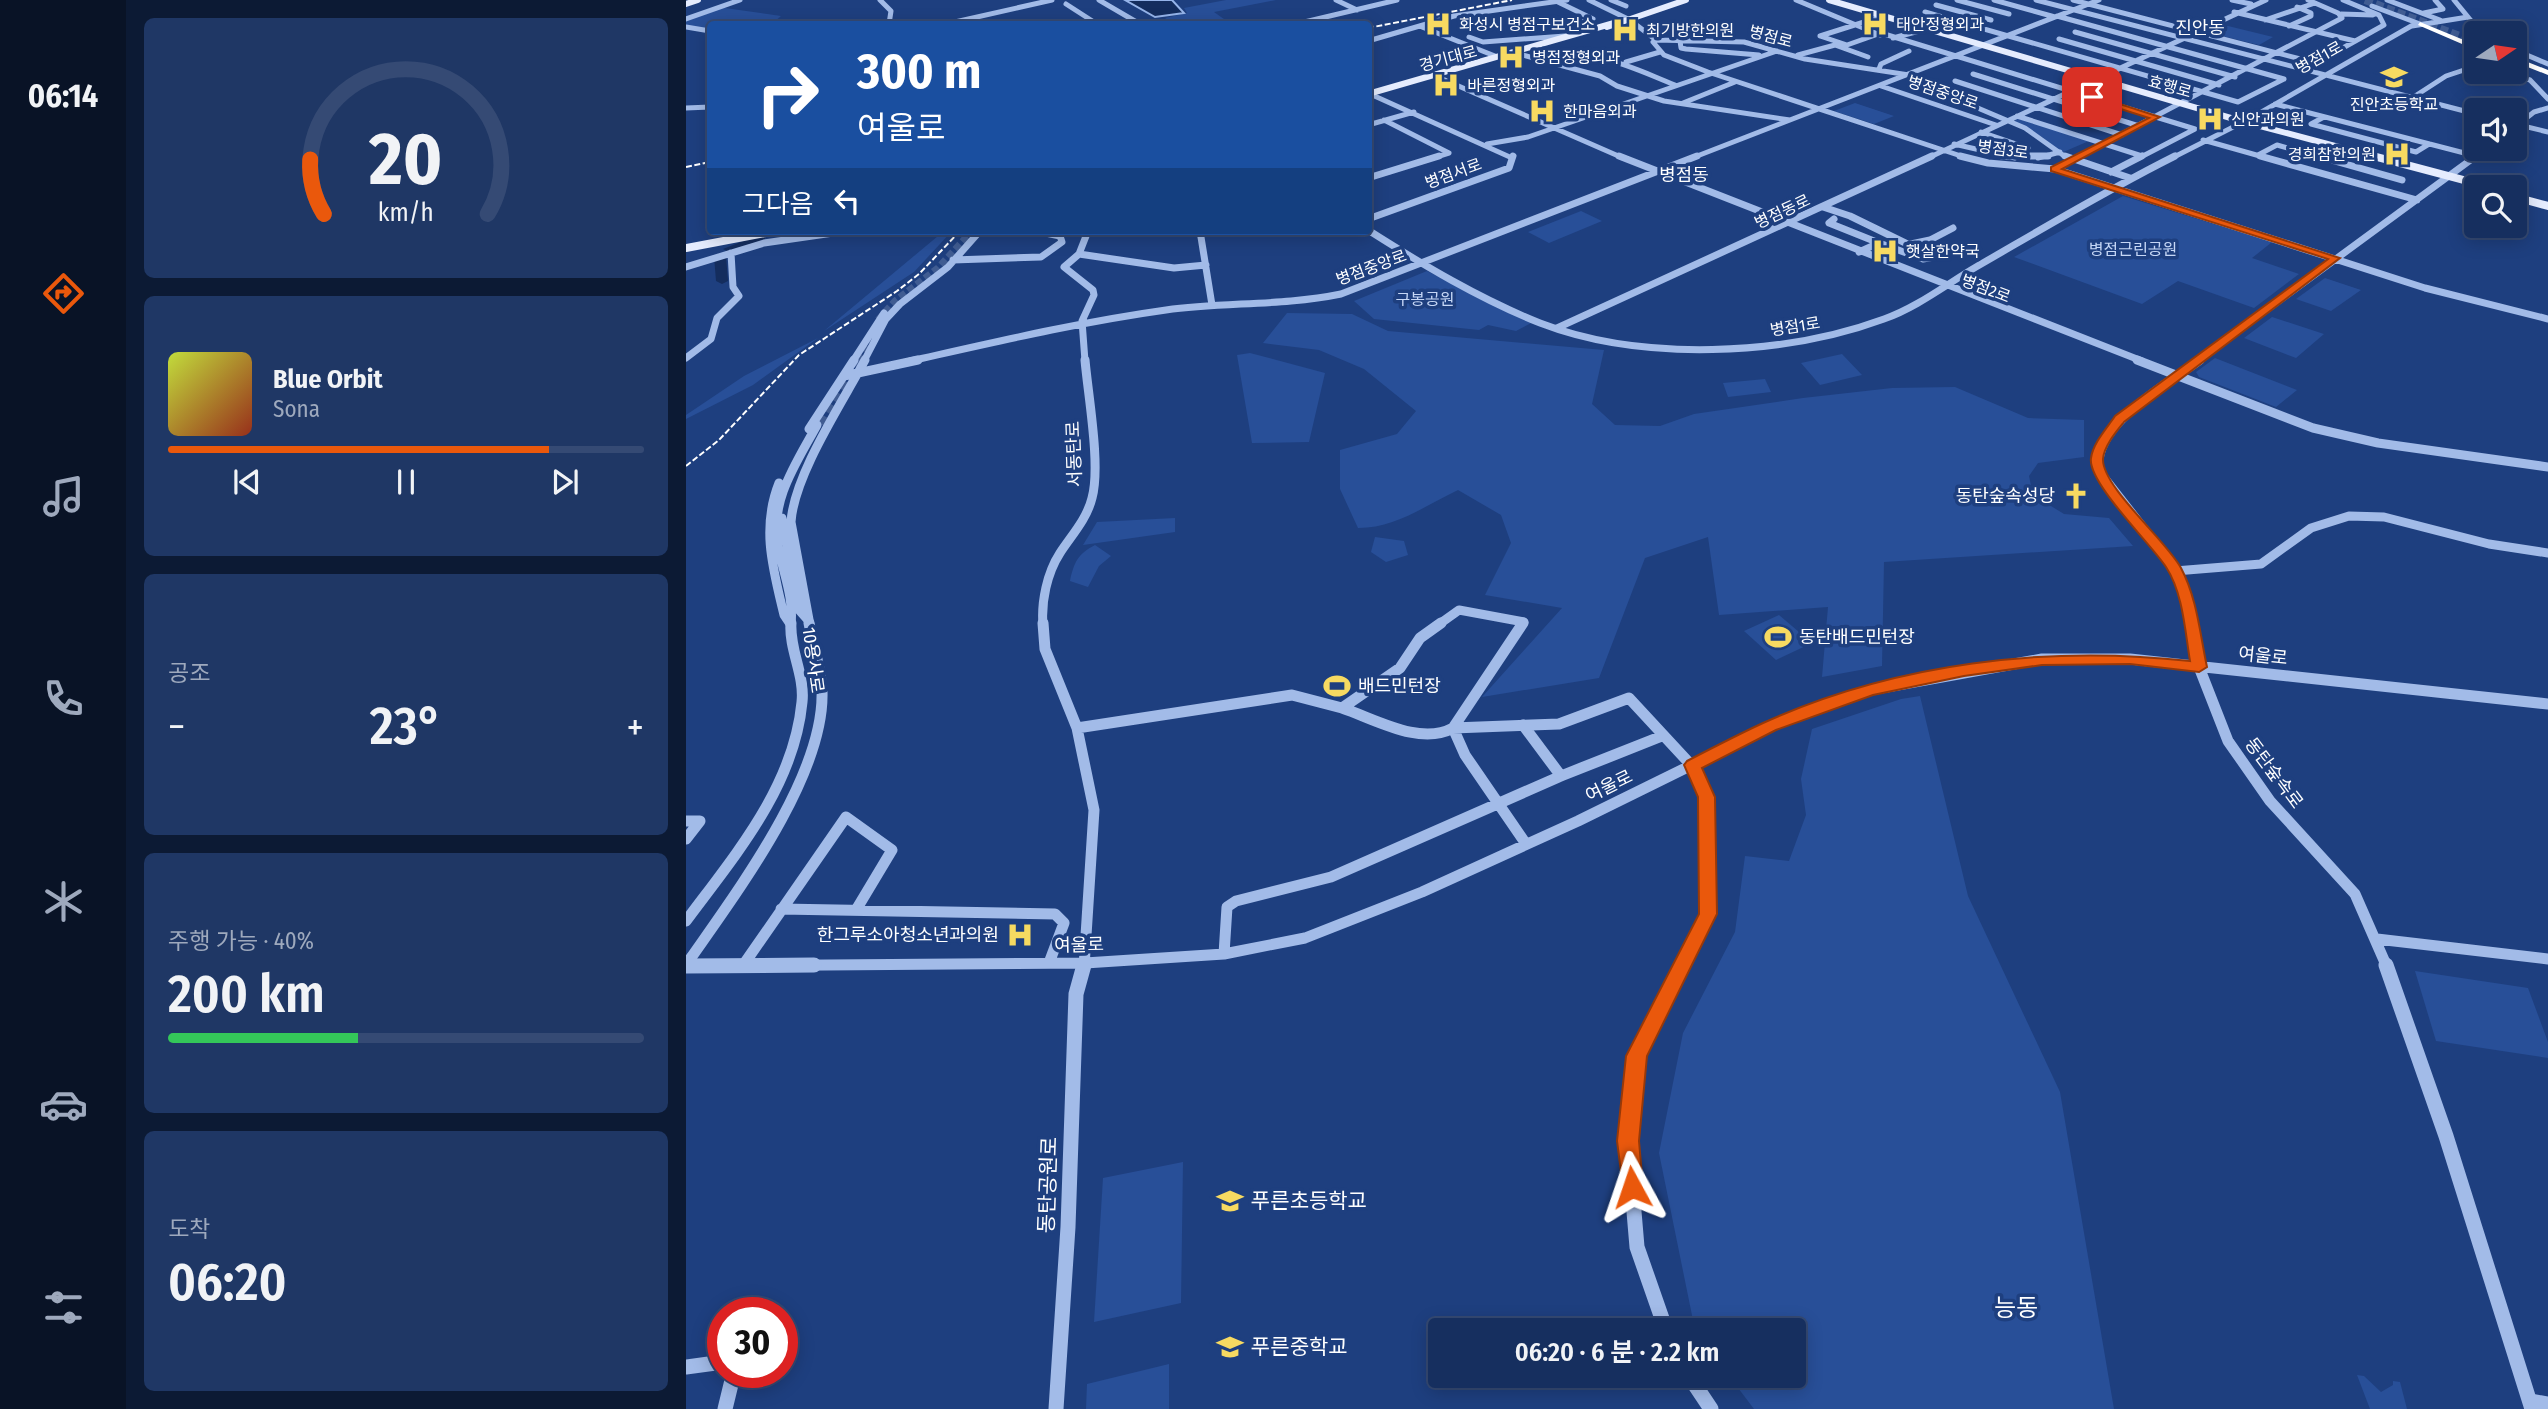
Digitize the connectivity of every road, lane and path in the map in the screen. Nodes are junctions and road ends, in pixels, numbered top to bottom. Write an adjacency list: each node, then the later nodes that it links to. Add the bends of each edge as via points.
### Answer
1 (697, 0): 31 (main road)
2 (740, 0): 56 (street)
3 (880, 0): 61 (street, via 891,11)
4 (1052, 0): 62 (street)
5 (1091, 0): 40 (street)
6 (1099, 0): 40 (street)
7 (1336, 0): 44 (street)
8 (1397, 0): 44 (street)
9 (1567, 0): 32 (street)
10 (1589, 0): 57 (street)
11 (1611, 0): 39 (street)
12 (1680, 0): 57 (main road)
13 (1686, 0): 57 (main road)
14 (1796, 0): 74 (street)
15 (1827, 0): 53 (main road, 효행로)
16 (1957, 0): 50 (street)
17 (1994, 0): 41 (street)
18 (2036, 0): 45 (street)
19 (2073, 0): 35 (street)
20 (2099, 0): 35 (street, 병점중앙로)
21 (2232, 0): 37 (street)
22 (2266, 0): 37 (street, 병점동로)
23 (2308, 0): 33 (street)
24 (2343, 0): 52 (street)
25 (2357, 0): 48 (street)
26 (2369, 0): 70 (street)
27 (2410, 0): 30 (street)
28 (2435, 0): 38 (street)
29 (2454, 0): 55 (street)
30 (2389, 1): 43 (street)
31 (686, 2)
32 (1558, 2): 73 (street, via 1593,19); 78 (street, via 1454,16)
33 (2315, 3): 42 (street); 51 (street)
34 (1066, 4): 63 (street)
35 (2089, 4): 45 (street, 병점중앙로); 84 (street)
36 (1936, 5): 59 (street)
37 (2251, 5): 47 (street, 병점동로)
38 (2441, 5): 43 (street); 49 (street, via 2441,11)
39 (1626, 6)
40 (1109, 8): 64 (street); 65 (street)
41 (2025, 8): 50 (street); 54 (street)
42 (2297, 8): 60 (street); 76 (street, via 2311,16)
43 (2407, 8): 49 (street)
44 (1357, 10): 66 (street)
45 (2073, 10): 54 (street, 병점중앙로); 95 (street)
46 (1925, 12): 79 (street)
47 (2234, 12): 60 (street); 84 (street, 병점동로)
48 (2389, 12): 80 (street); 80 (street)
49 (2422, 13): 67 (street)
50 (2009, 14): 59 (street)
51 (2341, 15): 52 (street); 87 (street, via 2340,21)
52 (2379, 15): 100 (street, via 2384,25)
53 (1882, 16): 74 (street); 83 (main road, 효행로); 102 (main road, 효행로)
54 (2056, 17): 75 (street); 90 (street, 병점중앙로)
55 (2468, 17): 58 (street); 69 (street)
56 (686, 19)
57 (1628, 19): 72 (main road, 경기대로); 97 (street)
58 (2454, 19): 67 (street); 68 (street)
59 (1992, 20): 79 (street)
60 (2264, 20): 76 (street)
61 (889, 21)
62 (960, 21)
63 (1092, 21)
64 (1126, 21)
65 (1134, 21)
66 (1309, 21)
67 (2441, 21): 70 (street)
68 (2464, 21)
69 (2473, 21)
70 (2430, 22): 80 (street, 병점1로); 91 (highway)
71 (1542, 23): 73 (street)
72 (1614, 23): 89 (main road, 경기대로); 110 (main road); 115 (main road, 경기대로)
73 (1576, 24): 81 (street)
74 (1853, 25): 88 (street); 88 (street, via 1820,36 1847,44)
75 (2091, 26): 85 (street); 104 (street)
76 (2289, 26): 87 (street)
77 (686, 27): 82 (street)
78 (1422, 27): 96 (street); 115 (street)
79 (1975, 27): 90 (street)
80 (2410, 27): 86 (highway); 86 (highway); 135 (street, 병점1로); 137 (street, 병점1로)
81 (1584, 28)
82 (707, 30)
83 (1923, 30): 93 (street); 102 (main road, 효행로)
84 (2195, 31): 95 (street, 병점동로); 113 (street)
85 (2074, 32): 94 (street); 109 (street)
86 (2440, 32): 98 (highway)
87 (2319, 33): 100 (street); 113 (street)
88 (1878, 34): 93 (street); 127 (street, via 1909,51)
89 (1565, 36): 92 (street, via 1483,42); 115 (main road, 경기대로)
90 (2008, 36): 102 (street, 병점중앙로); 103 (street)
91 (2464, 36)
92 (1469, 37)
93 (1893, 38): 117 (street)
94 (2059, 39): 103 (street); 118 (street)
95 (2181, 39): 104 (street, 병점동로); 119 (street)
96 (1372, 40)
97 (1656, 40): 99 (street, 병점로); 111 (street, via 1653,42)
98 (2464, 40)
99 (1681, 41): 101 (street, 병점로); 106 (street)
100 (2355, 41): 113 (street, via 2316,63)
101 (1754, 44): 105 (street); 108 (street, 병점로)
102 (1983, 46): 117 (street, 병점중앙로); 138 (main road, 효행로)
103 (2043, 46): 126 (street)
104 (2165, 46): 109 (street, 병점동로); 128 (street)
105 (1744, 47)
106 (1683, 49): 107 (street); 111 (street)
107 (1695, 50): 112 (street); 112 (street, via 1735,61)
108 (1779, 50): 114 (street); 116 (street, 병점로)
109 (2150, 53): 118 (street, 병점동로); 136 (street)
110 (1519, 54): 115 (main road); 123 (street)
111 (1662, 54): 120 (street); 131 (street, 병점3로)
112 (1756, 54): 114 (street)
113 (2280, 54): 119 (street)
114 (1763, 55): 131 (street)
115 (1500, 56): 133 (main road, 경기대로)
116 (1795, 56): 124 (street, 병점로); 124 (street, via 1835,45 1868,57)
117 (1957, 57): 125 (street); 134 (street, 병점중앙로)
118 (2134, 61): 126 (street, 병점동로); 143 (street)
119 (2264, 61): 128 (street); 135 (street)
120 (1626, 62): 123 (street, via 1578,54); 142 (street)
121 (2527, 62): 130 (highway)
122 (2527, 62): 130 (street)
123 (1545, 64): 150 (street, via 1600,76)
124 (1846, 64): 127 (street, 병점로)
125 (1990, 66): 132 (street); 146 (street)
126 (2120, 68): 138 (street, 병점동로); 148 (street)
127 (1879, 69): 134 (street, 병점로)
128 (2250, 69): 136 (street); 148 (street, via 2284,79 2242,101)
129 (2464, 70): 151 (street)
130 (2548, 71)
131 (1708, 72): 141 (street, 병점3로); 142 (street)
132 (1973, 74): 140 (street); 152 (street)
133 (1433, 75): 147 (main road, 경기대로); 177 (street, 병점2로)
134 (1909, 75): 144 (street, 병점중앙로); 145 (street, 병점로)
135 (2317, 75): 137 (street); 173 (street, 병점1로)
136 (2235, 76): 143 (street)
137 (2325, 76): 151 (street); 156 (street, 병점1로)
138 (2096, 79): 146 (street, 병점동로); 157 (main road, 효행로)
139 (2527, 79): 153 (street)
140 (1955, 81): 145 (street); 159 (street)
141 (1735, 82): 154 (street); 163 (street, 병점3로)
142 (1675, 85): 150 (street)
143 (2219, 85): 148 (street)
144 (1881, 86): 161 (street, 병점중앙로); 163 (street, 병점중앙로)
145 (1941, 87): 155 (street, 병점로)
146 (2070, 91): 152 (street, 병점동로); 167 (street)
147 (1372, 92)
148 (2204, 92): 157 (street)
149 (1372, 94): 165 (street)
150 (1641, 97): 154 (street); 177 (street)
151 (2412, 98): 164 (street)
152 (2052, 99): 159 (street, 병점동로); 176 (street)
153 (2548, 99)
154 (1682, 103): 171 (street)
155 (1966, 103): 161 (street); 172 (street, 병점로)
156 (2275, 104): 168 (street); 173 (street, 병점1로)
157 (2181, 105): 167 (street); 173 (main road, 효행로)
158 (707, 107): 160 (street)
159 (2035, 107): 166 (street, 병점동로); 181 (street)
160 (686, 108)
161 (1951, 108): 175 (street, 병점중앙로)
162 (2548, 108): 169 (street)
163 (1818, 111): 171 (street, 병점중앙로); 190 (street, 병점3로)
164 (2464, 111)
165 (1414, 112): 170 (street); 185 (street)
166 (2017, 116): 172 (street, 병점동로); 187 (street)
167 (2156, 117): 176 (street); 195 (street, via 2195,129)
168 (2324, 117): 188 (street); 188 (street, via 2311,124 2416,152)
169 (2527, 117)
170 (1384, 120): 174 (street); 203 (street, via 1449,153)
171 (1792, 120): 200 (street, 병점중앙로)
172 (2006, 120): 175 (street, 병점동로); 183 (street, 병점로)
173 (2241, 121): 184 (street, 병점1로); 204 (main road, 효행로)
174 (1372, 124)
175 (1996, 125): 179 (street, 병점동로)
176 (2139, 126): 181 (street)
177 (1550, 127): 185 (street); 200 (street, 병점2로)
178 (2527, 127): 180 (street)
179 (1980, 132): 182 (street); 186 (street, 병점동로)
180 (2548, 132)
181 (2122, 135): 187 (street)
182 (2004, 140): 189 (street); 191 (street)
183 (2044, 140): 189 (street); 192 (street, 병점로)
184 (2203, 140): 194 (street); 205 (street, 병점1로)
185 (1488, 144): 215 (street, 병점서로, via 1513,156 1509,168)
186 (1954, 144): 190 (street, 병점동로); 191 (street)
187 (2104, 144): 195 (street); 197 (street)
188 (2429, 144): 193 (street)
189 (2028, 148): 196 (street)
190 (1939, 151): 199 (street, 병점3로, via 1988,163); 214 (street, 병점동로)
191 (1980, 152): 196 (street)
192 (2060, 152): 196 (street, via 2042,160); 197 (street, 병점로)
193 (2464, 153)
194 (2258, 155): 202 (street, via 2277,145); 209 (street)
195 (2142, 156): 201 (street)
196 (2010, 157)
197 (2072, 161): 199 (street); 201 (street, 병점로)
198 (2469, 161): 204 (street)
199 (2055, 169): 210 (street, 병점3로)
200 (1658, 173): 217 (street, 병점2로); 238 (street, 병점중앙로)
201 (2111, 173): 205 (street, 병점로)
202 (2382, 174): 206 (street); 209 (street)
203 (1372, 177)
204 (2448, 177): 207 (main road, 효행로); 208 (main road, 효행로); 212 (street)
205 (2130, 178): 210 (street, 병점1로)
206 (2402, 180)
207 (2464, 181)
208 (2464, 182)
209 (2365, 186): 212 (street)
210 (2112, 188): 236 (street, 병점3로); 241 (street, 병점1로)
211 (2527, 199): 213 (main road)
212 (2417, 200): 236 (street)
213 (2548, 205)
214 (1824, 207): 217 (street, 병점동로); 231 (street)
215 (1372, 218)
216 (1834, 219): 230 (street, via 1829,223)
217 (1789, 224): 233 (street, 병점2로); 245 (street, 병점동로)
218 (1954, 228): 231 (street)
219 (1372, 233): 238 (street, 병점1로)
220 (726, 235): 229 (main road)
221 (732, 235): 229 (main road)
222 (750, 235): 232 (main road)
223 (819, 235): 234 (street)
224 (970, 235): 237 (street, 10용사로)
225 (975, 235): 237 (street, 10용사로)
226 (1055, 235): 237 (street, via 1062,242 1041,257)
227 (1086, 235): 235 (street)
228 (1201, 235): 239 (street)
229 (715, 238): 232 (main road)
230 (1878, 243): 231 (street, via 1923,259 1934,257); 233 (street)
231 (1911, 244)
232 (686, 245)
233 (1859, 252): 241 (street, 병점2로)
234 (731, 253): 240 (street); 247 (street, via 733,287 739,296 718,318 711,340)
235 (1079, 254): 239 (street, via 1174,268); 244 (street, via 1064,267 1093,290)
236 (2335, 258): 243 (street, 병점3로, via 2425,288); 251 (street)
237 (951, 260): 246 (street, 10용사로, via 895,309); 250 (street, 10용사로, via 884,312)
238 (1419, 264): 242 (street, 병점중앙로, via 1324,297); 245 (street, 병점1로)
239 (1206, 265): 242 (street)
240 (686, 267)
241 (1942, 286): 245 (street, 병점1로, via 1886,319 1761,346 1653,347); 251 (street, 병점2로)
242 (1212, 305): 244 (street, 병점중앙로)
243 (2548, 319)
244 (1083, 326): 248 (street, 병점중앙로); 263 (street, 서동탄로, via 1093,497 1057,557 1041,605 1045,649)
245 (1557, 328)
246 (873, 341): 248 (street, via 870,351 878,360); 249 (street, 10용사로)
247 (686, 358)
248 (910, 361): 249 (street, 병점중앙로); 252 (street, via 865,379)
249 (855, 373): 250 (street, 병점중앙로); 252 (street, 10용사로)
250 (844, 376): 254 (street, 10용사로)
251 (2178, 376): 255 (street, 병점2로, via 2336,435); 257 (street, 동탄숲속로, via 2119,419 2097,458 2099,471 2120,503)
252 (843, 400): 253 (street, 10용사로)
253 (837, 412): 254 (street, via 830,410); 258 (street, 10용사로, via 792,508)
254 (819, 421): 258 (street, 10용사로, via 787,494 782,517 799,610); 274 (street, 10용사로, via 785,486 776,517 802,690 789,765 752,829)
255 (2548, 467)
256 (2548, 553): 257 (street, via 2355,516 2333,518 2302,531 2260,564)
257 (2175, 571): 259 (street, 동탄숲속로, via 2185,595)
258 (807, 619): 281 (street, 10용사로, via 822,692 809,756 764,853)
259 (2199, 667): 260 (street, 여울로); 266 (street, 여울로, via 2130,659 2042,659 1964,671 1870,690 1771,726); 275 (street, 동탄숲속로, via 2234,750 2270,801 2355,894)
260 (2548, 704)
261 (1342, 708): 263 (street, via 1292,695); 264 (street, via 1417,734 1442,734); 264 (street, via 1400,668 1420,638 1459,610 1524,622)
262 (1523, 725): 264 (street); 265 (street, via 1559,724 1629,698); 267 (street)
263 (1077, 728): 279 (street, 서동탄로, via 1094,810)
264 (1454, 728): 268 (street, via 1465,755)
265 (1662, 736): 266 (street); 267 (street)
266 (1692, 765): 271 (street, 여울로); 282 (street, via 1707,797 1708,914 1636,1056 1628,1141 1637,1247)
267 (1561, 776): 268 (street)
268 (1499, 805): 271 (street); 276 (street, via 1331,877 1236,901 1227,906)
269 (686, 821): 270 (street, via 700,821)
270 (686, 839)
271 (1526, 844): 276 (street, 여울로, via 1340,927 1305,939)
272 (781, 909): 273 (street); 273 (street, via 846,817 892,850); 280 (street)
273 (856, 910): 278 (street, via 1055,914 1064,923)
274 (686, 921)
275 (2377, 939): 277 (street); 288 (street, 동탄숲속로, via 2446,1136)
276 (1224, 954): 279 (street, 여울로)
277 (2548, 959)
278 (1049, 963): 279 (street, 여울로); 280 (street, 여울로)
279 (1085, 963): 290 (street, 동탄공원로, via 1076,994)
280 (744, 964): 281 (street, 여울로)
281 (686, 965)
282 (1662, 1318)
283 (707, 1364): 284 (street)
284 (686, 1367)
285 (730, 1388): 289 (street)
286 (1697, 1388): 291 (street)
287 (2548, 1404): 288 (street)
288 (2531, 1405)
289 (725, 1409)
290 (1056, 1409)
291 (1711, 1409)

